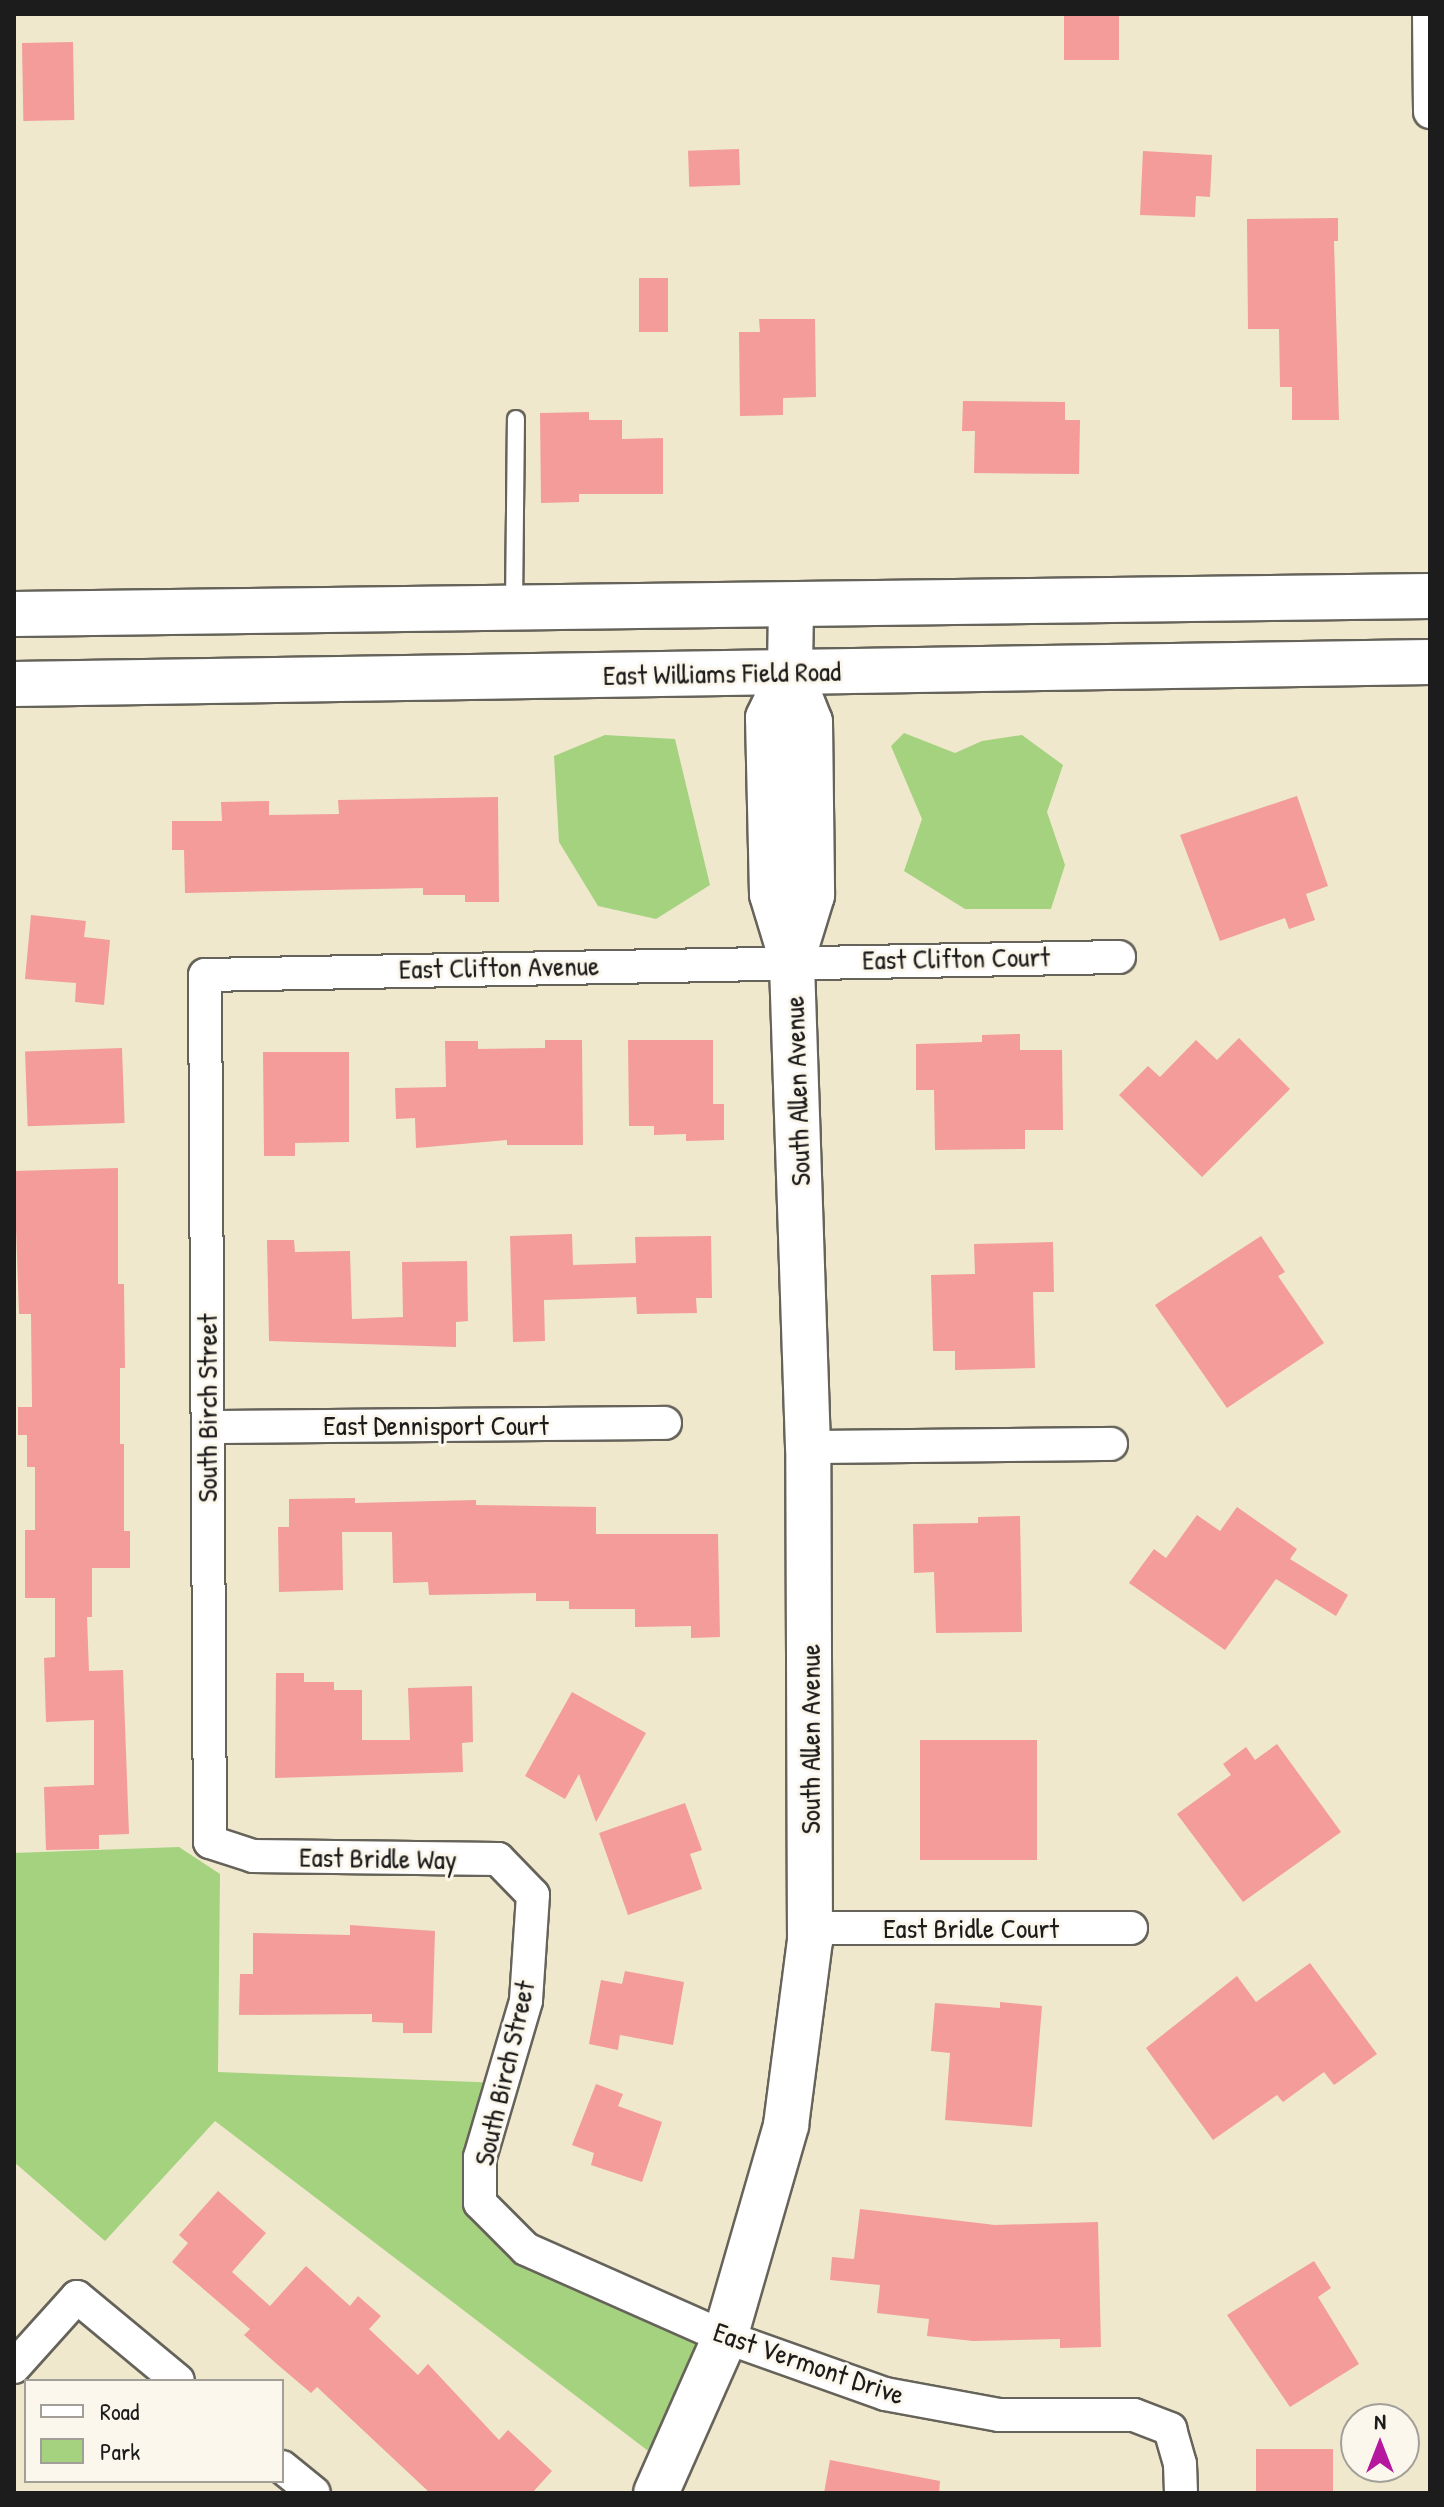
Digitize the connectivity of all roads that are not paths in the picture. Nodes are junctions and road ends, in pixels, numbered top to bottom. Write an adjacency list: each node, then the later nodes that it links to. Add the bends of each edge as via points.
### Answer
1 (1429, 14): 2 (street)
2 (1430, 112)
3 (516, 419): 6 (lane)
4 (1430, 596): 5 (main road)
5 (791, 606): 6 (main road); 9 (main road, South Allen Avenue)
6 (514, 611): 7 (main road)
7 (14, 614)
8 (1430, 662): 9 (main road, East Williams Field Road)
9 (790, 672): 10 (main road, East Williams Field Road); 12 (main road, South Allen Avenue, via 768,718 772,894)
10 (14, 684)
11 (1119, 957): 12 (street, East Clifton Court)
12 (792, 960): 13 (street, East Clifton Avenue); 17 (main road, South Allen Avenue)
13 (205, 975): 15 (street, South Birch Street)
14 (665, 1423): 15 (street, East Dennisport Court)
15 (208, 1427): 18 (street, South Birch Street)
16 (1111, 1444): 17 (street)
17 (808, 1447): 20 (main road, South Allen Avenue)
18 (210, 1842): 19 (street, East Bridle Way, via 253,1856 498,1859)
19 (533, 1895): 22 (street, South Birch Street, via 526,2001 480,2157)
20 (810, 1928): 21 (street, East Bridle Court); 23 (main road, South Allen Avenue, via 786,2125)
21 (1131, 1928)
22 (480, 2203): 23 (street, East Vermont Drive, via 526,2249)
23 (725, 2337): 28 (main road, South Allen Avenue); 29 (street, East Vermont Drive, via 885,2394 999,2415 1134,2415 1170,2429)
24 (14, 2367): 25 (street, via 77,2297)
25 (176, 2379)
26 (284, 2469): 27 (street)
27 (314, 2493)
28 (656, 2493)
29 (1181, 2493)

